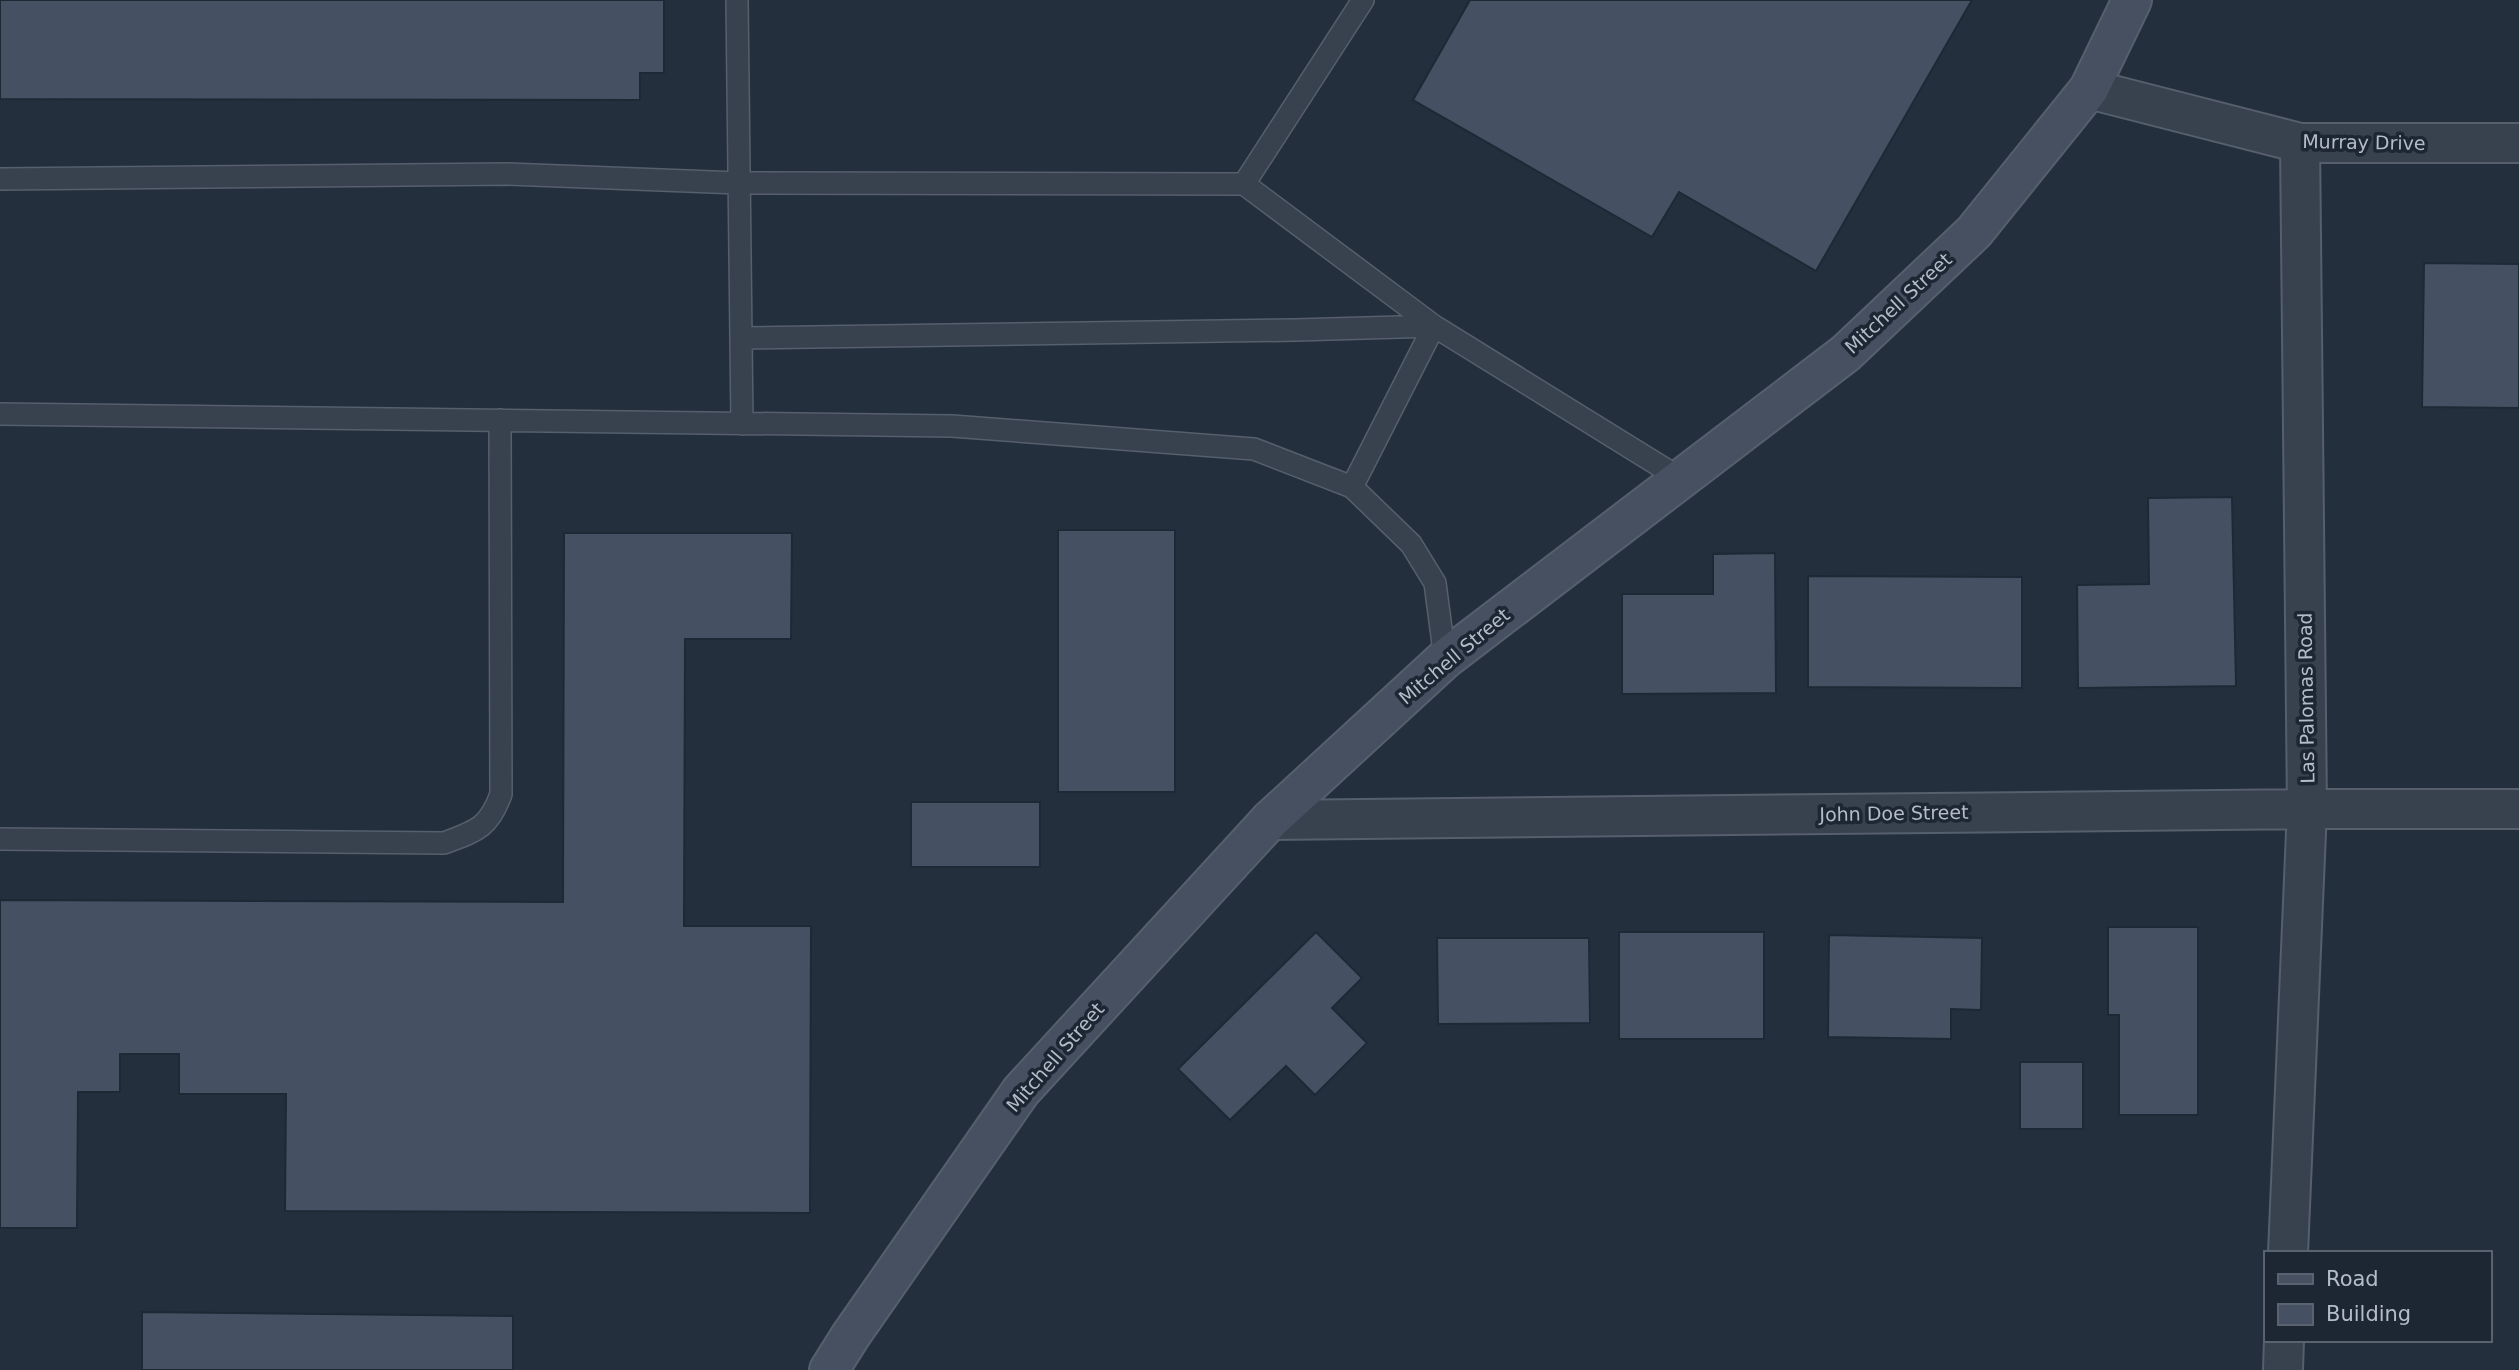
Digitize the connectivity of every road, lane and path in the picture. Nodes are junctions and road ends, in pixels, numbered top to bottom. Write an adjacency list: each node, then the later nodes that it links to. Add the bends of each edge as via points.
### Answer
1 (737, 0): 8 (lane)
2 (1363, 0): 9 (lane)
3 (2132, 0): 4 (street, Mitchell Street)
4 (2089, 89): 5 (street, Murray Drive); 15 (street, Mitchell Street, via 1974,232 1846,353)
5 (2301, 143): 6 (street, Murray Drive); 18 (street, Las Palomas Road)
6 (2519, 143)
7 (0, 179): 8 (lane, via 507,174)
8 (738, 183): 9 (lane); 11 (lane)
9 (1244, 184): 10 (lane)
10 (1434, 326): 11 (lane); 15 (lane); 16 (lane)
11 (741, 338): 14 (lane)
12 (0, 414): 13 (lane)
13 (499, 420): 14 (lane); 21 (lane, via 501,794 494,814 479,830 444,843)
14 (741, 424): 16 (lane, via 952,426 1254,449)
15 (1681, 478): 17 (street, Mitchell Street)
16 (1352, 487): 17 (lane, via 1411,544 1435,583)
17 (1445, 659): 20 (street, Mitchell Street)
18 (2307, 809): 19 (street, John Doe Street); 20 (street, John Doe Street); 22 (street, Las Palomas Road)
19 (2519, 809)
20 (1270, 820): 24 (street, Mitchell Street, via 1021,1091)
21 (0, 839)
22 (2288, 1251)
23 (2284, 1342): 25 (street)
24 (829, 1370)
25 (2283, 1370)

